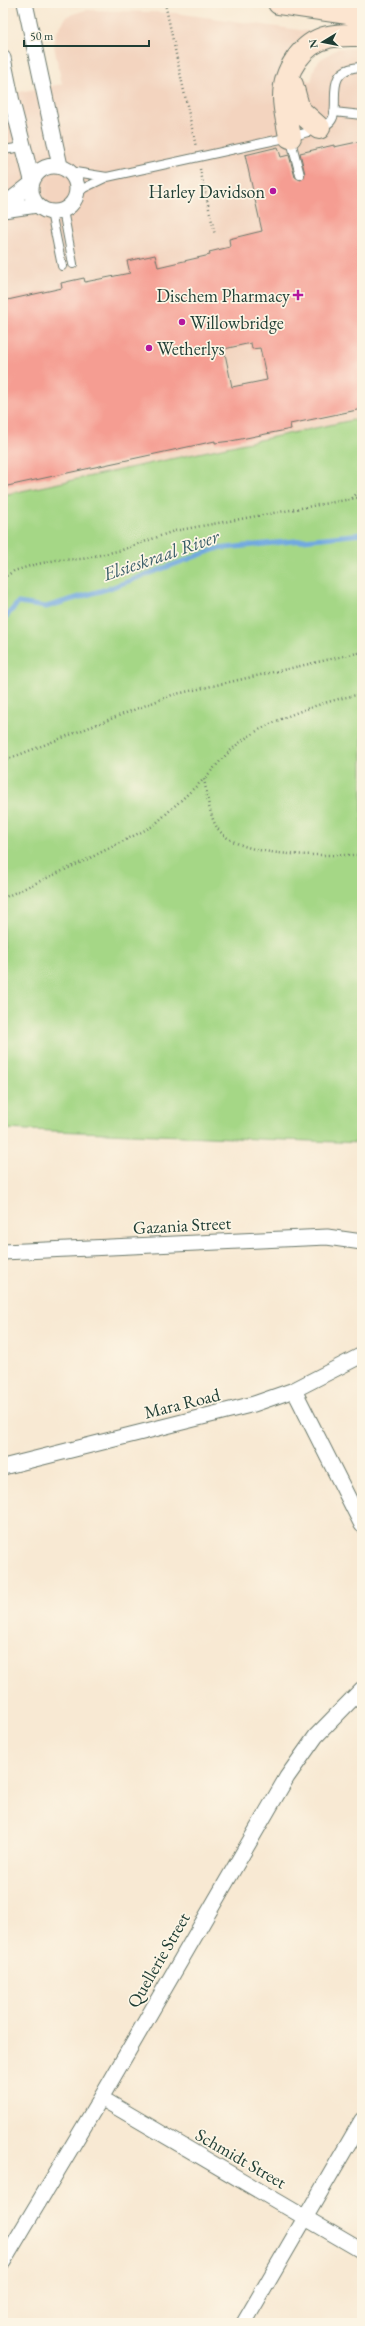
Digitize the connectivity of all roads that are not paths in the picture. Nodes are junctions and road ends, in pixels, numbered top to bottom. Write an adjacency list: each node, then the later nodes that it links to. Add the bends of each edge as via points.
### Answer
1 (25, 3): 14 (street)
2 (279, 3): 3 (main road)
3 (362, 15)
4 (362, 35): 7 (main road, via 343,34 322,39 299,56)
5 (3, 58): 12 (street)
6 (362, 67): 8 (lane, via 346,71 338,78 333,97)
7 (287, 78): 10 (main road, via 292,85 299,110); 11 (main road, via 284,102)
8 (334, 112): 9 (lane); 10 (lane, via 329,123)
9 (362, 115)
10 (319, 128): 11 (lane)
11 (290, 137): 15 (lane); 16 (lane)
12 (23, 147): 13 (lane); 17 (street)
13 (3, 150)
14 (64, 168): 16 (lane); 17 (street, via 46,166 37,172); 18 (street, via 76,182)
15 (300, 175)
16 (107, 177): 18 (lane, via 84,188)
17 (31, 182): 19 (street, via 31,194); 20 (street)
18 (76, 195): 22 (street, via 70,205)
19 (37, 205): 21 (street); 22 (street)
20 (3, 206)
21 (3, 210)
22 (57, 211): 23 (lane); 24 (lane)
23 (73, 264)
24 (62, 266)
25 (362, 1242): 26 (street, Gazania Street, via 327,1237)
26 (3, 1252)
27 (362, 1355): 28 (street, Mara Road)
28 (294, 1390): 29 (street, Mara Road, via 247,1406); 30 (street)
29 (3, 1467)
30 (362, 1525)
31 (362, 1689): 32 (street, Quellerie Street, via 316,1736 294,1766 213,1901)
32 (101, 2098): 34 (street, Schmidt Street); 36 (street, Quellerie Street)
33 (362, 2120): 34 (street)
34 (305, 2218): 35 (street, Schmidt Street); 37 (street)
35 (362, 2251)
36 (3, 2262)
37 (244, 2323)

